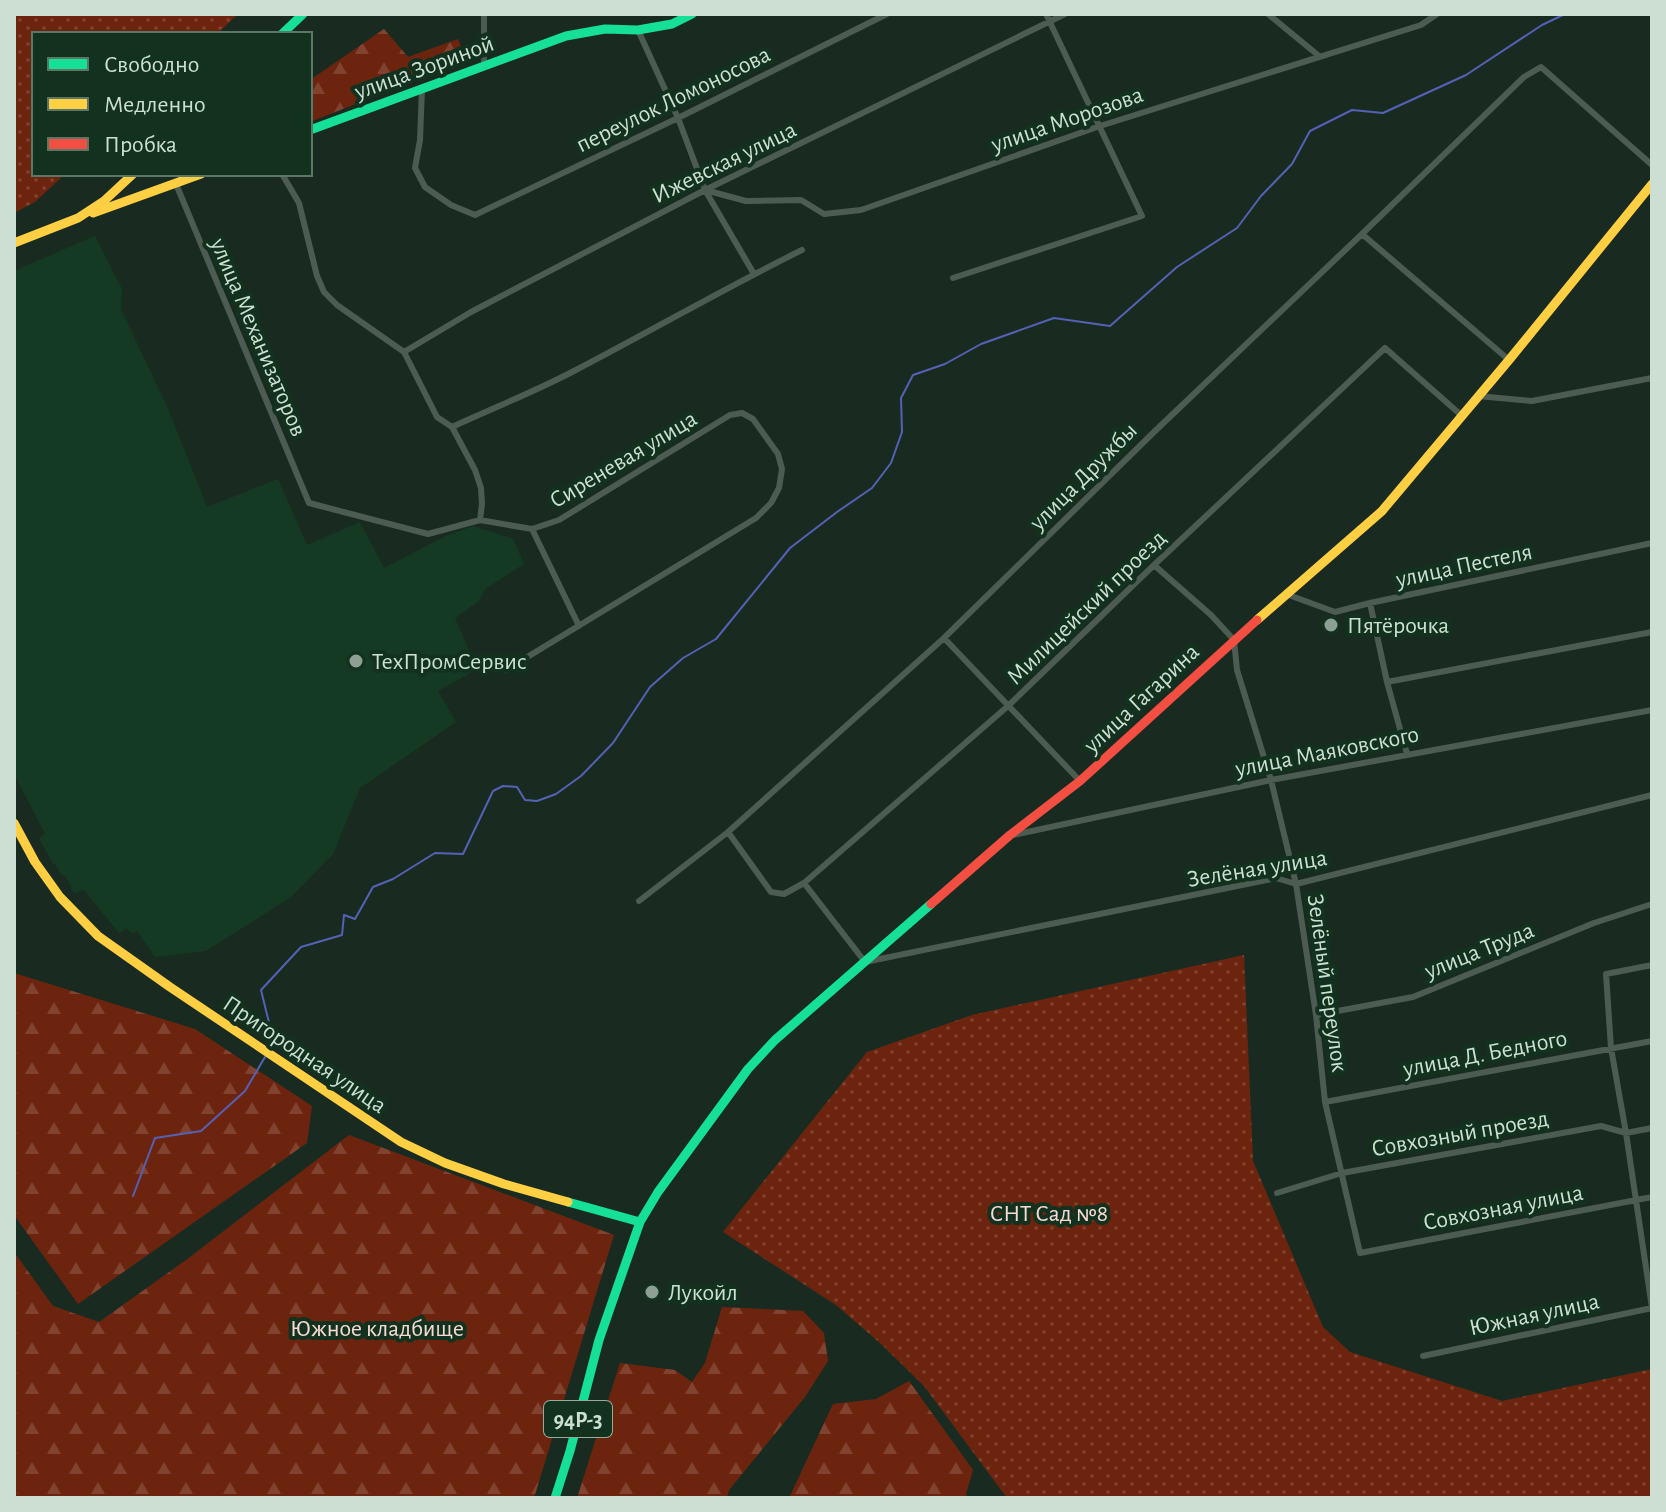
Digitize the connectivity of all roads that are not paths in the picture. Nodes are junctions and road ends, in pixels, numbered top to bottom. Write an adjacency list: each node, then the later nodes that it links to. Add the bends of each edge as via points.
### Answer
1 (303, 14): 11 (main road)
2 (484, 14): 13 (street)
3 (692, 14): 10 (main road, улица Зориной)
4 (887, 14): 15 (street, переулок Ломоносова)
5 (1046, 14): 9 (street)
6 (1065, 14): 9 (street, Ижевская улица)
7 (1268, 14): 12 (street)
8 (1437, 14): 12 (street, улица Морозова, via 1421,25)
9 (1050, 22): 16 (street); 24 (street, Ижевская улица)
10 (638, 30): 13 (main road, улица Зориной, via 566,36); 15 (street)
11 (284, 32)
12 (1319, 56): 16 (street, улица Морозова)
13 (484, 66): 14 (main road, улица Зориной)
14 (422, 89): 15 (street, переулок Ломоносова, via 415,168 425,187 475,215); 17 (main road, улица Зориной)
15 (678, 118): 24 (street)
16 (1100, 126): 24 (street, улица Морозова, via 861,210 824,214 801,200 746,201); 30 (street, via 1142,216)
17 (312, 129)
18 (1652, 165): 26 (street, улица Дружбы, via 1541,67 1524,77)
19 (131, 176): 25 (main road)
20 (192, 176): 22 (main road)
21 (283, 176): 31 (street, via 299,203 324,292)
22 (176, 184): 25 (main road); 37 (street, улица Механизаторов, via 309,503 428,534)
23 (1652, 184): 32 (main road, улица Гагарина)
24 (705, 190): 29 (street); 31 (street, Ижевская улица)
25 (78, 218): 27 (main road)
26 (1362, 234): 32 (street); 45 (street, улица Дружбы)
27 (14, 243)
28 (802, 250): 29 (street)
29 (754, 274): 36 (street, via 575,371)
30 (953, 278)
31 (404, 352): 36 (street, via 437,417)
32 (1509, 360): 34 (main road, улица Гагарина)
33 (1652, 378): 34 (street, via 1532,401)
34 (1478, 396): 35 (main road, улица Гагарина)
35 (1461, 415): 40 (street, Милицейский проезд, via 1385,348); 41 (main road, улица Гагарина, via 1382,511)
36 (452, 427): 37 (street, via 481,488)
37 (480, 520): 38 (street)
38 (532, 529): 43 (street); 43 (street, Сиреневая улица, via 559,520 730,415 742,413 753,419 778,454 779,488 756,518)
39 (1652, 543): 42 (street, улица Пестеля)
40 (1154, 565): 46 (street); 49 (street, Милицейский проезд)
41 (1286, 594): 42 (street, улица Пестеля, via 1335,612); 46 (main road, улица Гагарина)
42 (1370, 603): 48 (street)
43 (579, 626): 47 (street)
44 (1652, 632): 48 (street)
45 (944, 638): 49 (street); 56 (street, улица Дружбы)
46 (1234, 640): 52 (street, Зелёный переулок, via 1237,670); 53 (main road, улица Гагарина)
47 (506, 670)
48 (1387, 682): 51 (street)
49 (1008, 706): 53 (street); 58 (street, Милицейский проезд)
50 (1652, 710): 51 (street, улица Маяковского)
51 (1407, 754): 52 (street, улица Маяковского)
52 (1271, 780): 57 (street, улица Маяковского); 59 (street, Зелёный переулок)
53 (1080, 781): 57 (main road, улица Гагарина)
54 (1652, 795): 59 (street, Зелёная улица)
55 (14, 823): 74 (main road, Пригородная улица, via 60,897 98,936 401,1142 504,1184)
56 (728, 832): 58 (street, via 771,892 784,894); 60 (street, улица Дружбы)
57 (1010, 835): 62 (main road, улица Гагарина)
58 (804, 883): 62 (street)
59 (1296, 884): 62 (street, Зелёная улица, via 1276,878); 64 (street, Зелёный переулок)
60 (639, 901)
61 (1652, 904): 64 (street, улица Труда, via 1413,997)
62 (865, 962): 74 (main road, улица Гагарина, via 748,1069)
63 (1652, 965): 66 (street, via 1606,974)
64 (1316, 1015): 67 (street, Зелёный переулок)
65 (1652, 1041): 66 (street, улица Д. Бедного)
66 (1611, 1048): 67 (street, улица Д. Бедного); 69 (street)
67 (1325, 1102): 70 (street, Зелёный переулок)
68 (1652, 1128): 69 (street, Совхозный проезд)
69 (1626, 1133): 70 (street, Совхозный проезд, via 1601,1126); 73 (street)
70 (1342, 1173): 71 (street, Совхозный проезд); 75 (street, Зелёный переулок)
71 (1277, 1193)
72 (1652, 1197): 73 (street, Совхозная улица)
73 (1636, 1200): 75 (street, Совхозная улица); 76 (street)
74 (640, 1222): 78 (main road, 94Р-3, via 599,1340)
75 (1360, 1253)
76 (1652, 1308): 77 (street, Южная улица)
77 (1423, 1356)
78 (555, 1498)

